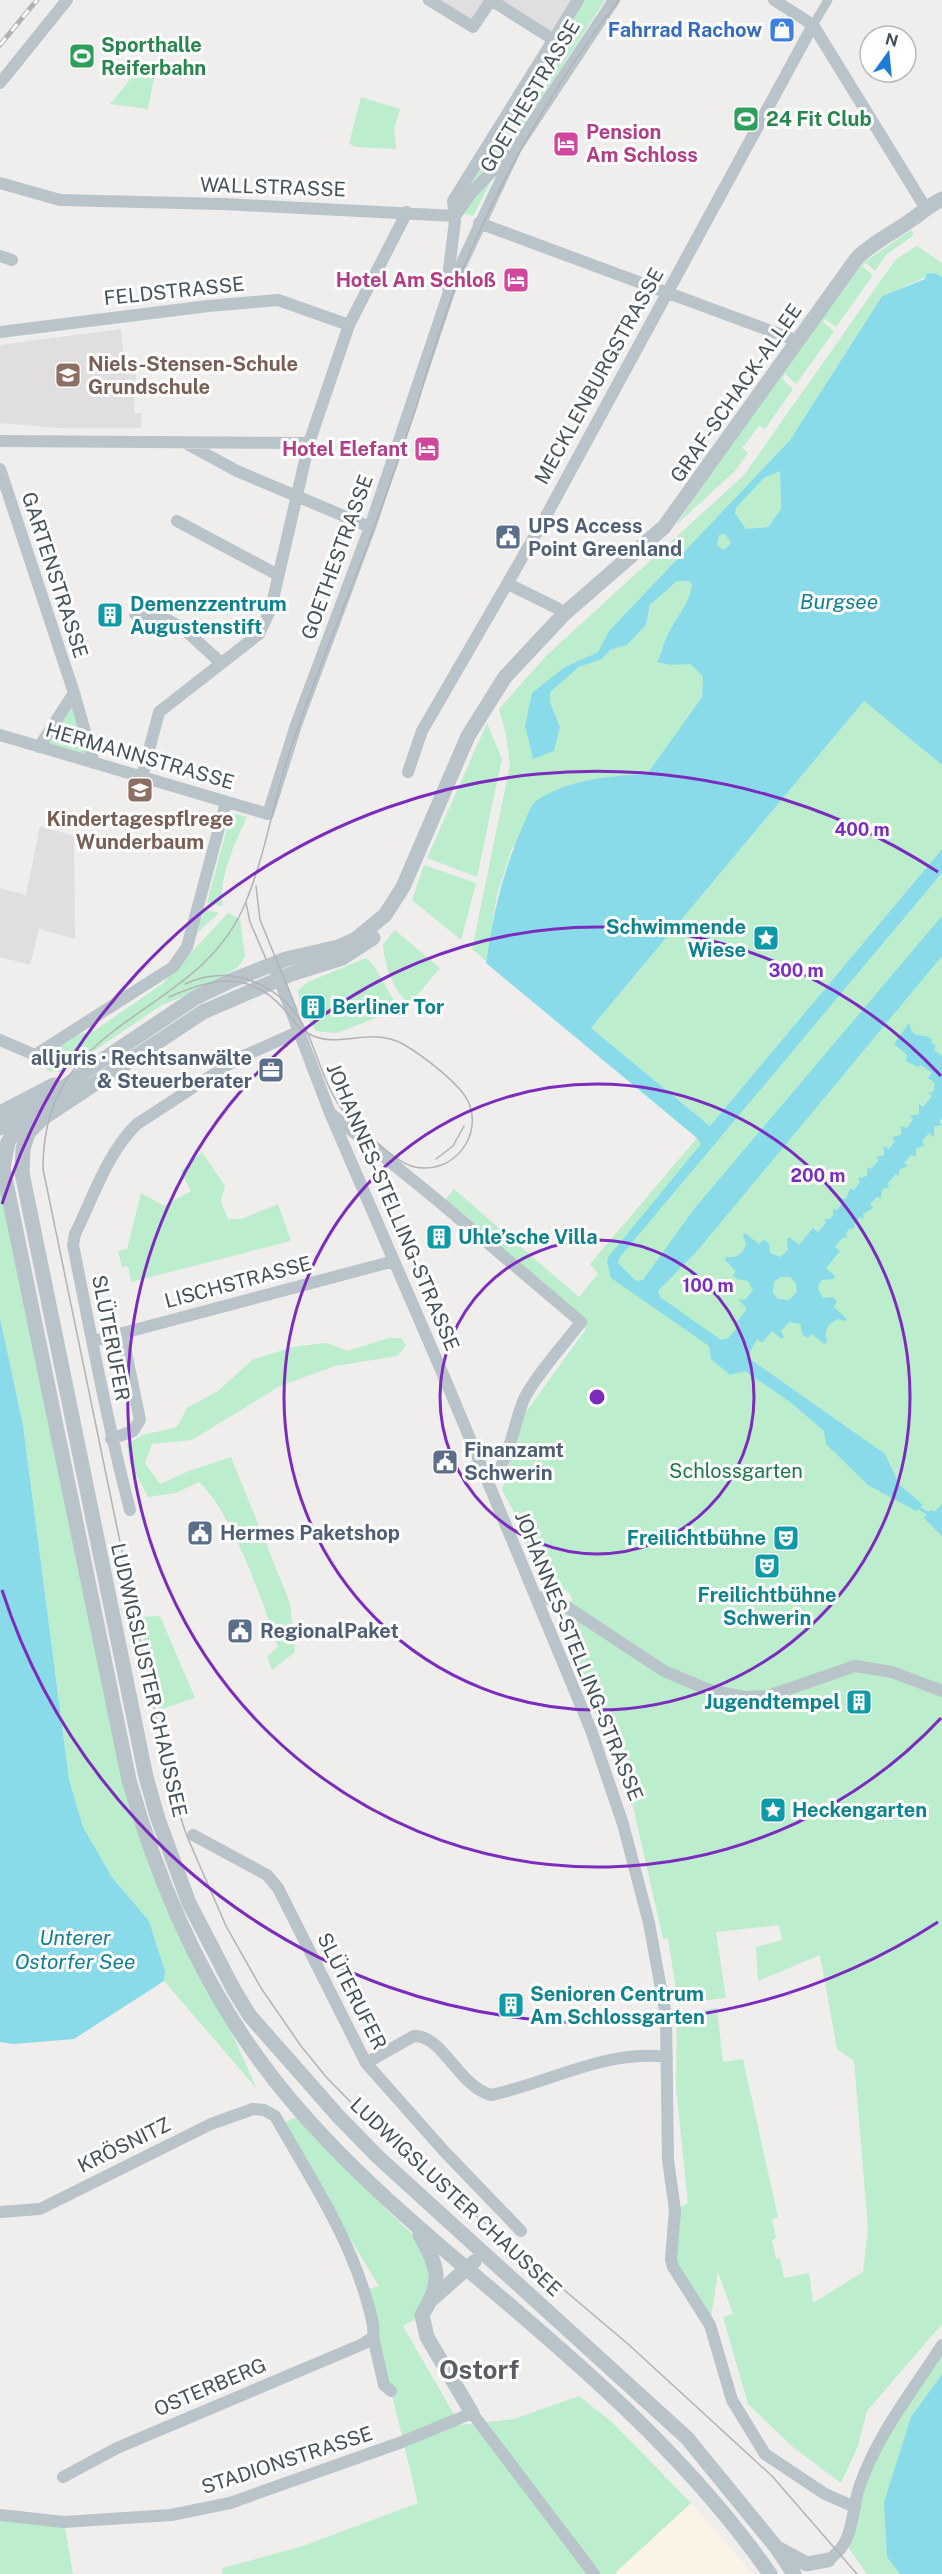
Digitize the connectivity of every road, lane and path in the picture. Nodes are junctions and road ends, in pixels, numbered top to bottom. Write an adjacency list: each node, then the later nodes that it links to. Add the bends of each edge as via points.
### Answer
1 (67, 0): 9 (street)
2 (429, 0): 8 (street, via 473,27 491,0)
3 (578, 0): 8 (street, GOETHESTRASSE)
4 (614, 0): 10 (street, GOETHESTRASSE)
5 (774, 0): 7 (street)
6 (828, 0): 7 (street, MECKLENBURGSTRASSE)
7 (813, 25): 13 (street); 17 (street, MECKLENBURGSTRASSE)
8 (554, 40): 15 (street, GOETHESTRASSE, via 459,186 453,201)
9 (0, 83)
10 (516, 148): 15 (street, via 472,192); 16 (street, GOETHESTRASSE)
11 (0, 183): 14 (street, WALLSTRASSE, via 60,200)
12 (942, 199): 13 (street, GRAF-SCHACK-ALLEE)
13 (925, 207): 21 (street, GRAF-SCHACK-ALLEE, via 857,258)
14 (407, 212): 15 (street, WALLSTRASSE); 19 (street)
15 (455, 216): 18 (street, GOETHESTRASSE)
16 (479, 223): 17 (street); 18 (street, GOETHESTRASSE)
17 (668, 292): 21 (street); 30 (street, MECKLENBURGSTRASSE)
18 (442, 314): 28 (street, GOETHESTRASSE)
19 (349, 325): 20 (street, FELDSTRASSE, via 278,300); 24 (street)
20 (0, 332)
21 (798, 341): 32 (street, GRAF-SCHACK-ALLEE, via 664,527)
22 (0, 441): 23 (street)
23 (184, 442): 24 (street); 26 (street)
24 (309, 443): 26 (street)
25 (0, 469): 34 (street, GARTENSTRASSE)
26 (295, 497): 28 (street); 29 (street)
27 (177, 521): 29 (street)
28 (370, 527): 41 (street, GOETHESTRASSE)
29 (278, 574): 33 (street, via 271,608 259,634)
30 (508, 584): 32 (street); 38 (street, MECKLENBURGSTRASSE, via 422,731)
31 (135, 614): 33 (street, via 160,616 183,628)
32 (564, 614): 42 (street, GRAF-SCHACK-ALLEE, via 505,677 481,713)
33 (221, 663): 39 (street, via 159,712)
34 (74, 693): 36 (street); 37 (street, GARTENSTRASSE)
35 (0, 735): 36 (street, HERMANNSTRASSE)
36 (39, 747): 37 (street, HERMANNSTRASSE)
37 (94, 763): 39 (street, HERMANNSTRASSE)
38 (408, 772)
39 (142, 777): 40 (street, HERMANNSTRASSE)
40 (226, 802): 41 (street, HERMANNSTRASSE); 46 (street, via 187,947 173,967 35,1055)
41 (268, 814)
42 (413, 866): 43 (street, GRAF-SCHACK-ALLEE, via 394,903 372,928 338,947); 44 (street, GRAF-SCHACK-ALLEE, via 397,908 367,943 342,958)
43 (273, 964): 44 (street, JOHANNES-STELLING-STRASSE); 47 (street, GRAF-SCHACK-ALLEE, via 195,998)
44 (279, 979): 45 (street, JOHANNES-STELLING-STRASSE); 51 (street, GRAF-SCHACK-ALLEE, via 203,1012)
45 (300, 1031): 50 (street, JOHANNES-STELLING-STRASSE); 57 (street, SLÜTERUFER, via 220,1069 124,1136 73,1245)
46 (0, 1040)
47 (92, 1067): 48 (street, GRAF-SCHACK-ALLEE); 51 (street, GRAF-SCHACK-ALLEE)
48 (46, 1090): 49 (street, GRAF-SCHACK-ALLEE); 51 (street, LUDWIGSLUSTER CHAUSSEE); 52 (street, GRAF-SCHACK-ALLEE)
49 (0, 1113)
50 (330, 1113): 55 (street, JOHANNES-STELLING-STRASSE); 59 (street, via 581,1322 525,1397 502,1462)
51 (32, 1121): 52 (street, GRAF-SCHACK-ALLEE); 54 (street, LUDWIGSLUSTER CHAUSSEE)
52 (2, 1132): 53 (street, GRAF-SCHACK-ALLEE); 54 (street)
53 (1, 1167): 67 (street, LUDWIGSLUSTER CHAUSSEE, via 118,1735 142,1825 169,1898 203,1970 262,2063 321,2134)
54 (22, 1173): 69 (street, LUDWIGSLUSTER CHAUSSEE, via 141,1756 158,1819 189,1903 250,2016 339,2117)
55 (394, 1261): 56 (street, LISCHSTRASSE); 59 (street, JOHANNES-STELLING-STRASSE)
56 (122, 1333): 57 (street, LISCHSTRASSE); 58 (street, SLÜTERUFER, via 140,1420 134,1431)
57 (93, 1341): 58 (street, SLÜTERUFER)
58 (111, 1439): 60 (street, SLÜTERUFER)
59 (488, 1481): 61 (street, JOHANNES-STELLING-STRASSE)
60 (130, 1510)
61 (536, 1598): 62 (street, via 567,1606 664,1671 709,1690 744,1697 768,1696 855,1666 892,1672); 64 (street, JOHANNES-STELLING-STRASSE, via 598,1749 623,1824 653,1943 666,2016)
62 (942, 1692)
63 (193, 1835): 65 (street, SLÜTERUFER, via 267,1875 278,1888)
64 (667, 2057): 65 (street, via 605,2060 490,2095 468,2083 431,2040 423,2036 414,2036); 77 (street, JOHANNES-STELLING-STRASSE, via 668,2160 675,2210 670,2259 673,2267 710,2325 732,2400 765,2454 825,2494)
65 (366, 2063): 68 (street, SLÜTERUFER)
66 (0, 2212): 72 (street, KRÖSNITZ, via 39,2209 211,2124 253,2109 264,2110 275,2116 352,2254 373,2323)
67 (410, 2220): 70 (street, LUDWIGSLUSTER CHAUSSEE); 71 (street, via 435,2262 437,2283)
68 (521, 2231)
69 (481, 2254): 70 (street); 79 (street, LUDWIGSLUSTER CHAUSSEE, via 687,2438)
70 (467, 2270): 71 (street); 82 (street, LUDWIGSLUSTER CHAUSSEE, via 669,2450 699,2482)
71 (431, 2300): 75 (street, via 422,2315 427,2337)
72 (373, 2337): 74 (street, via 384,2385); 76 (street, OSTERBERG, via 117,2448)
73 (942, 2345): 77 (street, via 883,2432 859,2486)
74 (391, 2391)
75 (472, 2413): 78 (street, STADIONSTRASSE, via 230,2503 171,2515 63,2522); 81 (street)
76 (63, 2477)
77 (855, 2507): 80 (street, via 846,2544)
78 (0, 2515)
79 (776, 2547): 80 (street, via 807,2564); 83 (street, LUDWIGSLUSTER CHAUSSEE)
80 (826, 2567)
81 (594, 2574)
82 (770, 2574)
83 (794, 2574)

